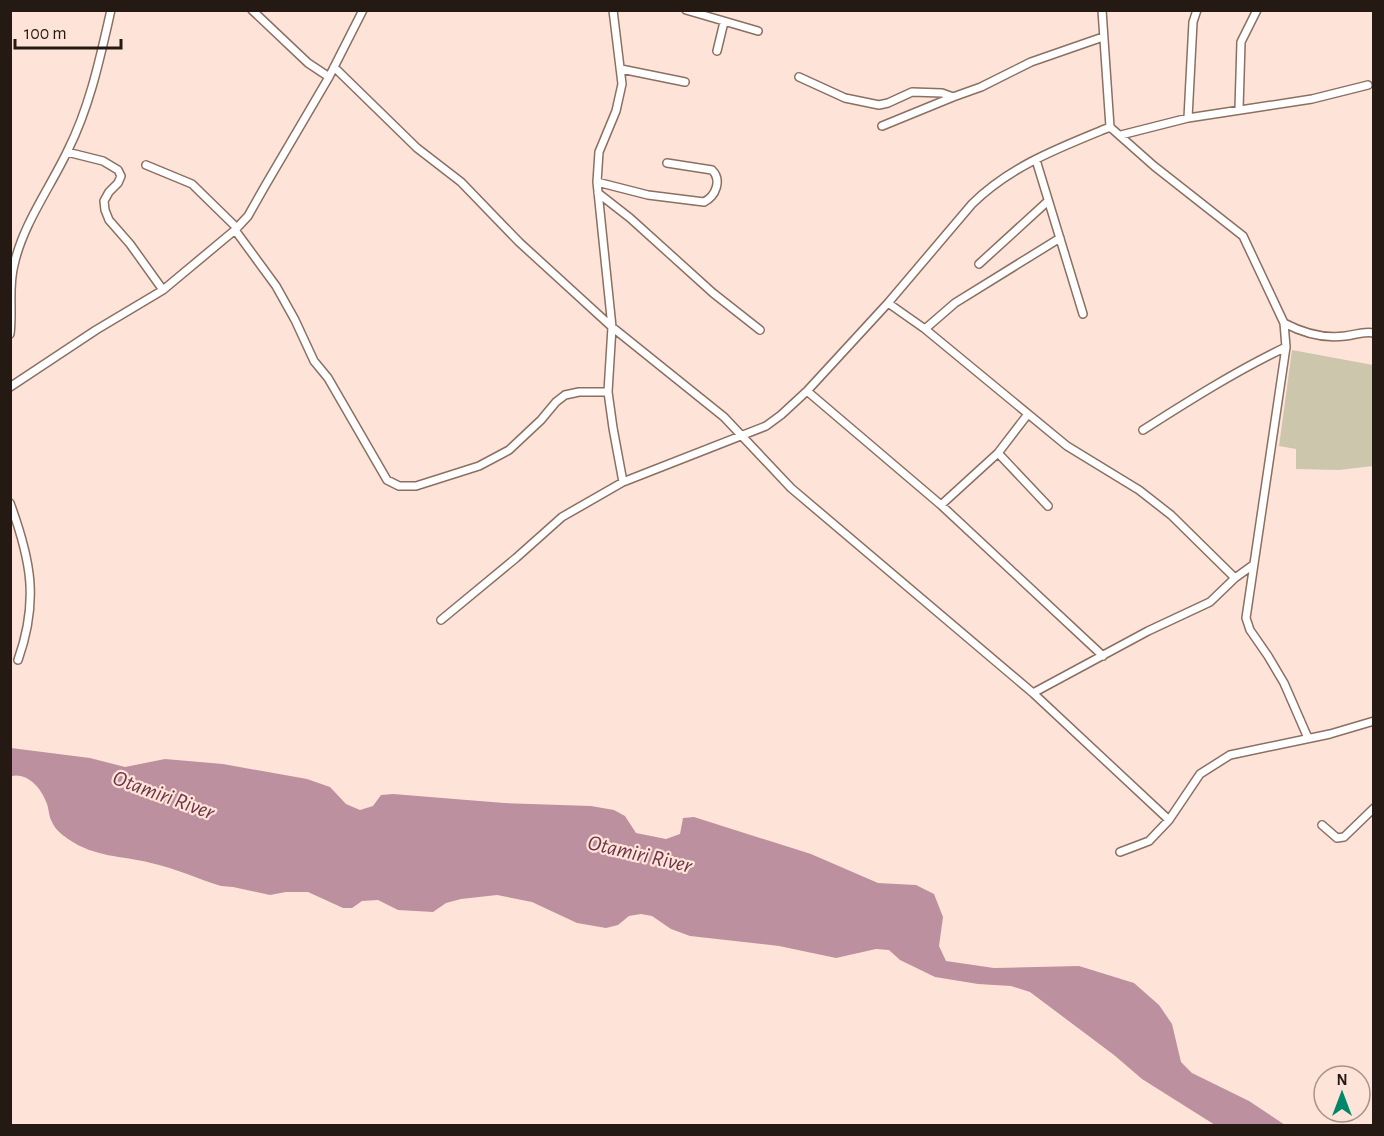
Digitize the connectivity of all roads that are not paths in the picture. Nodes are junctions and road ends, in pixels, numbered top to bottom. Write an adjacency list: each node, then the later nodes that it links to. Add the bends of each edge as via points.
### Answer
1 (111, 10): 25 (street, via 86,110)
2 (252, 10): 15 (street, via 308,63)
3 (363, 10): 13 (street)
4 (613, 10): 14 (street)
5 (686, 10): 9 (street)
6 (1102, 10): 11 (street)
7 (1197, 10): 21 (street)
8 (1257, 10): 20 (street, via 1241,42)
9 (724, 22): 10 (street); 12 (street)
10 (758, 31)
11 (1104, 37): 19 (street, via 1031,62 981,87); 23 (street)
12 (717, 51)
13 (334, 68): 15 (street); 39 (street, via 417,148 461,182)
14 (621, 69): 17 (street); 29 (street, via 616,111 599,152)
15 (329, 77): 32 (street, via 248,216)
16 (799, 77): 19 (street, via 846,98 879,105 912,93)
17 (685, 82)
18 (1368, 85): 20 (street, via 1311,99)
19 (952, 96): 22 (street)
20 (1239, 109): 21 (street)
21 (1188, 118): 24 (street)
22 (882, 126)
23 (1110, 127): 24 (street); 26 (street)
24 (1121, 135): 38 (street, via 1243,236)
25 (67, 152): 35 (street, via 103,161 118,170 121,176 104,201 105,210); 43 (street, via 17,252 11,280)
26 (1036, 160): 31 (street); 36 (street, via 1006,175 972,204)
27 (667, 163): 29 (street, via 712,170 717,180 715,193 704,202 648,195)
28 (146, 165): 32 (street, via 192,184)
29 (597, 182): 30 (street)
30 (598, 193): 39 (street); 41 (street)
31 (1048, 201): 33 (street); 34 (street)
32 (236, 229): 35 (street); 47 (street, via 276,286 314,361 328,378 387,480 399,486 416,486 479,466 508,450 565,395)
33 (1060, 238): 37 (street); 40 (street, via 955,303)
34 (979, 264)
35 (164, 290): 45 (street)
36 (888, 303): 40 (street); 46 (street)
37 (1083, 314)
38 (1284, 322): 42 (street, via 1300,332 1320,336); 44 (street)
39 (612, 327): 47 (street); 50 (street)
40 (925, 329): 48 (street)
41 (760, 330)
42 (1374, 333)
43 (10, 334)
44 (1286, 347): 49 (street, via 1226,378); 56 (street)
45 (10, 387)
46 (807, 391): 50 (street, via 766,426); 54 (street)
47 (608, 392): 52 (street)
48 (1028, 414): 51 (street); 57 (street, via 1067,446 1171,514)
49 (1143, 430)
50 (741, 435): 52 (street); 61 (street, via 792,488)
51 (998, 453): 54 (street); 55 (street)
52 (623, 482): 58 (street, via 562,517)
53 (10, 503): 60 (street, via 31,572 26,639)
54 (941, 505): 59 (street)
55 (1048, 506)
56 (1254, 564): 57 (street); 63 (street, via 1247,624 1284,683)
57 (1235, 578): 59 (street, via 1210,602)
58 (441, 620)
59 (1103, 656): 61 (street)
60 (18, 660)
61 (1033, 693): 65 (street)
62 (1374, 721): 63 (street)
63 (1308, 738): 65 (street, via 1230,755 1200,774)
64 (1374, 808): 66 (street, via 1340,838)
65 (1169, 820): 67 (street, via 1149,841)
66 (1322, 825)
67 (1120, 852)

